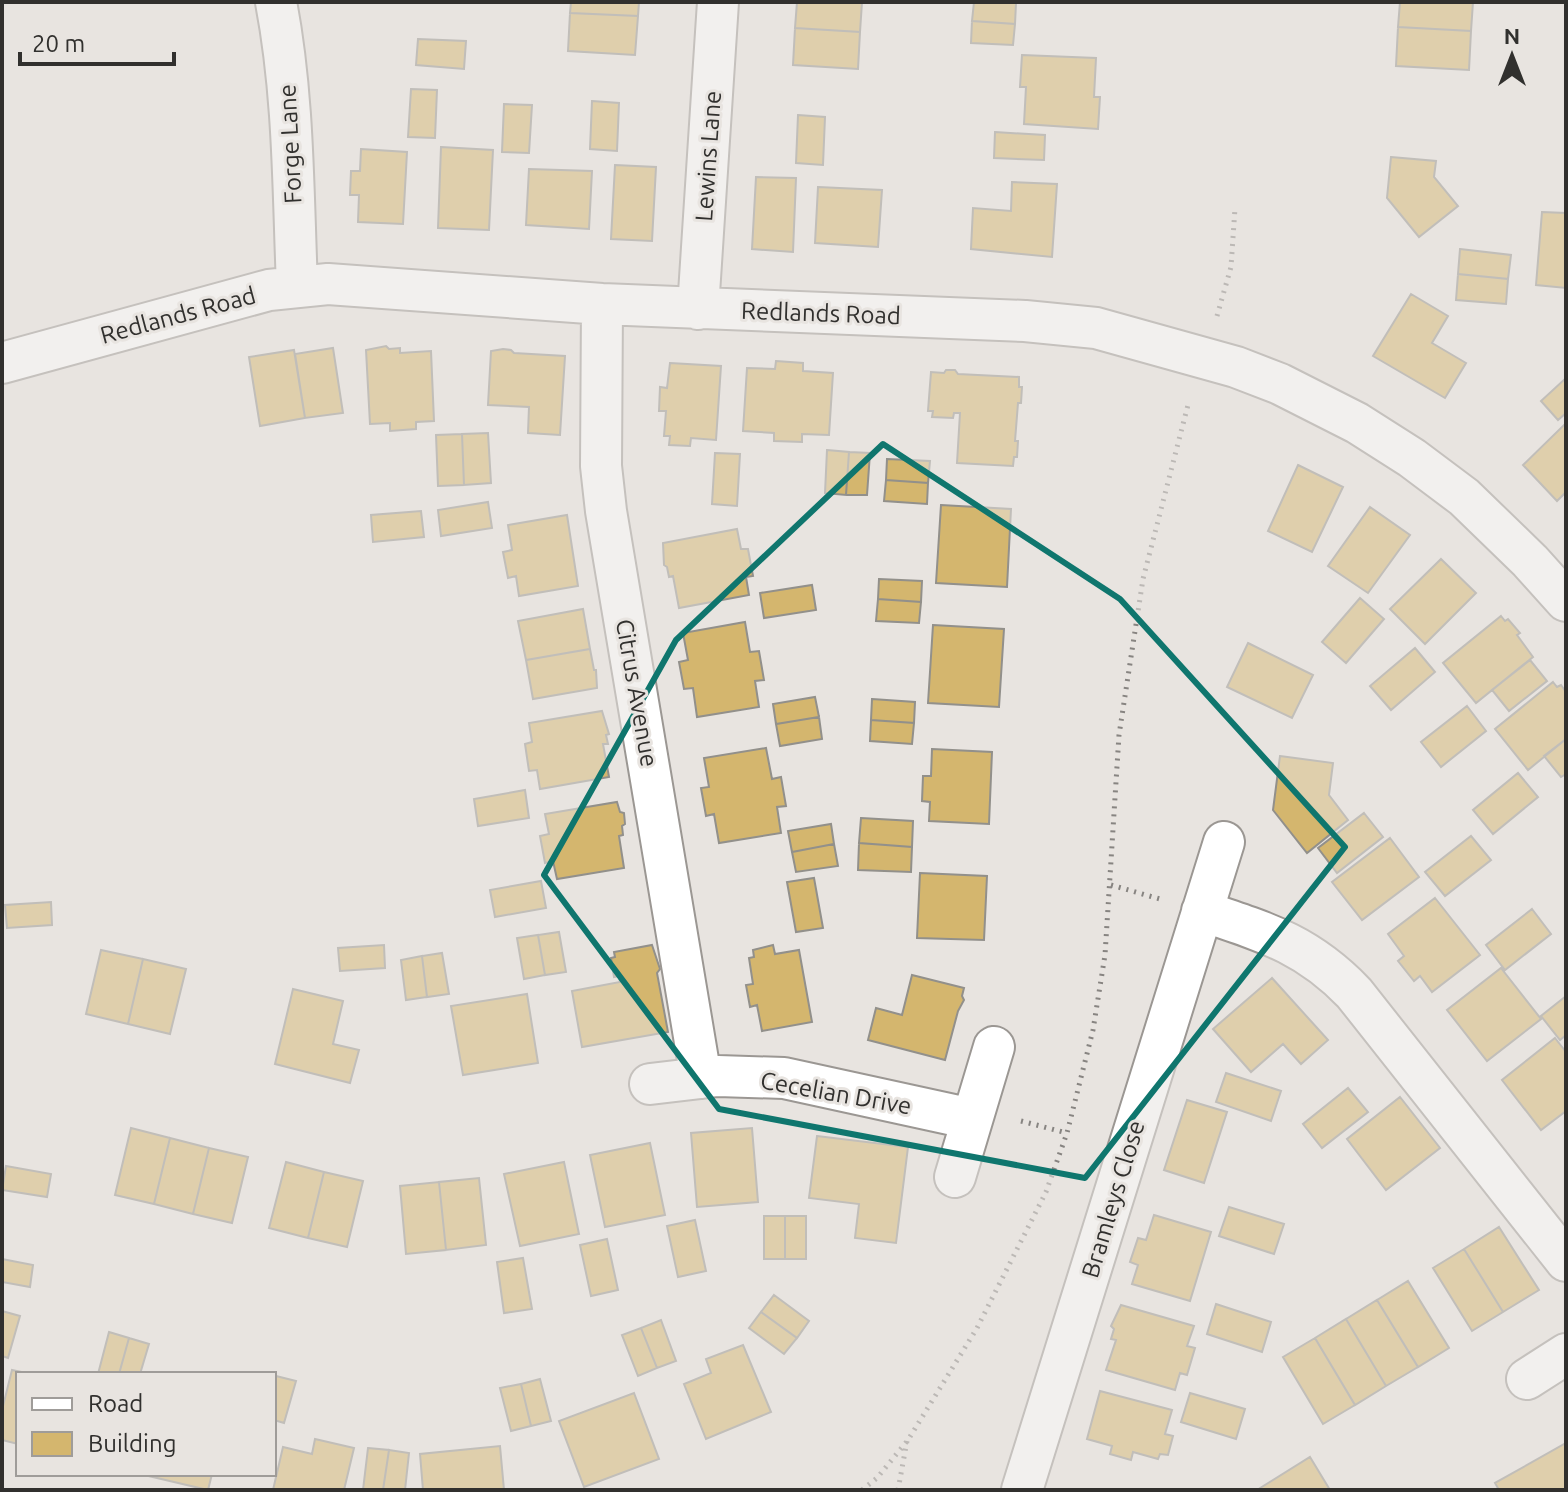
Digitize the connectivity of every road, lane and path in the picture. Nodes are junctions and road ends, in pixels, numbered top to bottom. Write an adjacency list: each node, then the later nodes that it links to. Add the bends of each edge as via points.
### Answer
1 (276, 2): 4 (street, Forge Lane, via 291,123)
2 (718, 2): 6 (street, Lewins Lane)
3 (1235, 208): 7 (path, via 1231,267)
4 (297, 286): 5 (street, Redlands Road); 8 (street, Redlands Road)
5 (602, 304): 6 (street, Redlands Road); 13 (street, Citrus Avenue, via 601,466 606,511)
6 (698, 309): 7 (street, Redlands Road, via 1046,322 1096,328)
7 (1204, 357): 9 (street, Redlands Road, via 1319,403 1412,458 1476,508); 20 (path, via 1143,579 1119,735 1105,955 1067,1133 1046,1192 1000,1287)
8 (2, 363)
9 (1566, 601)
10 (1224, 842): 11 (street, Bramleys Close)
11 (1202, 911): 17 (street, via 1275,937 1336,975); 21 (street, Bramleys Close)
12 (994, 1047): 15 (street)
13 (701, 1078): 14 (street, Cecelian Drive); 15 (street, Cecelian Drive, via 784,1078)
14 (650, 1084)
15 (972, 1119): 16 (street)
16 (955, 1177)
17 (1566, 1261)
18 (1566, 1354): 19 (street)
19 (1527, 1379)
20 (908, 1440): 22 (path); 23 (path)
21 (1027, 1489)
22 (862, 1490)
23 (898, 1490)

